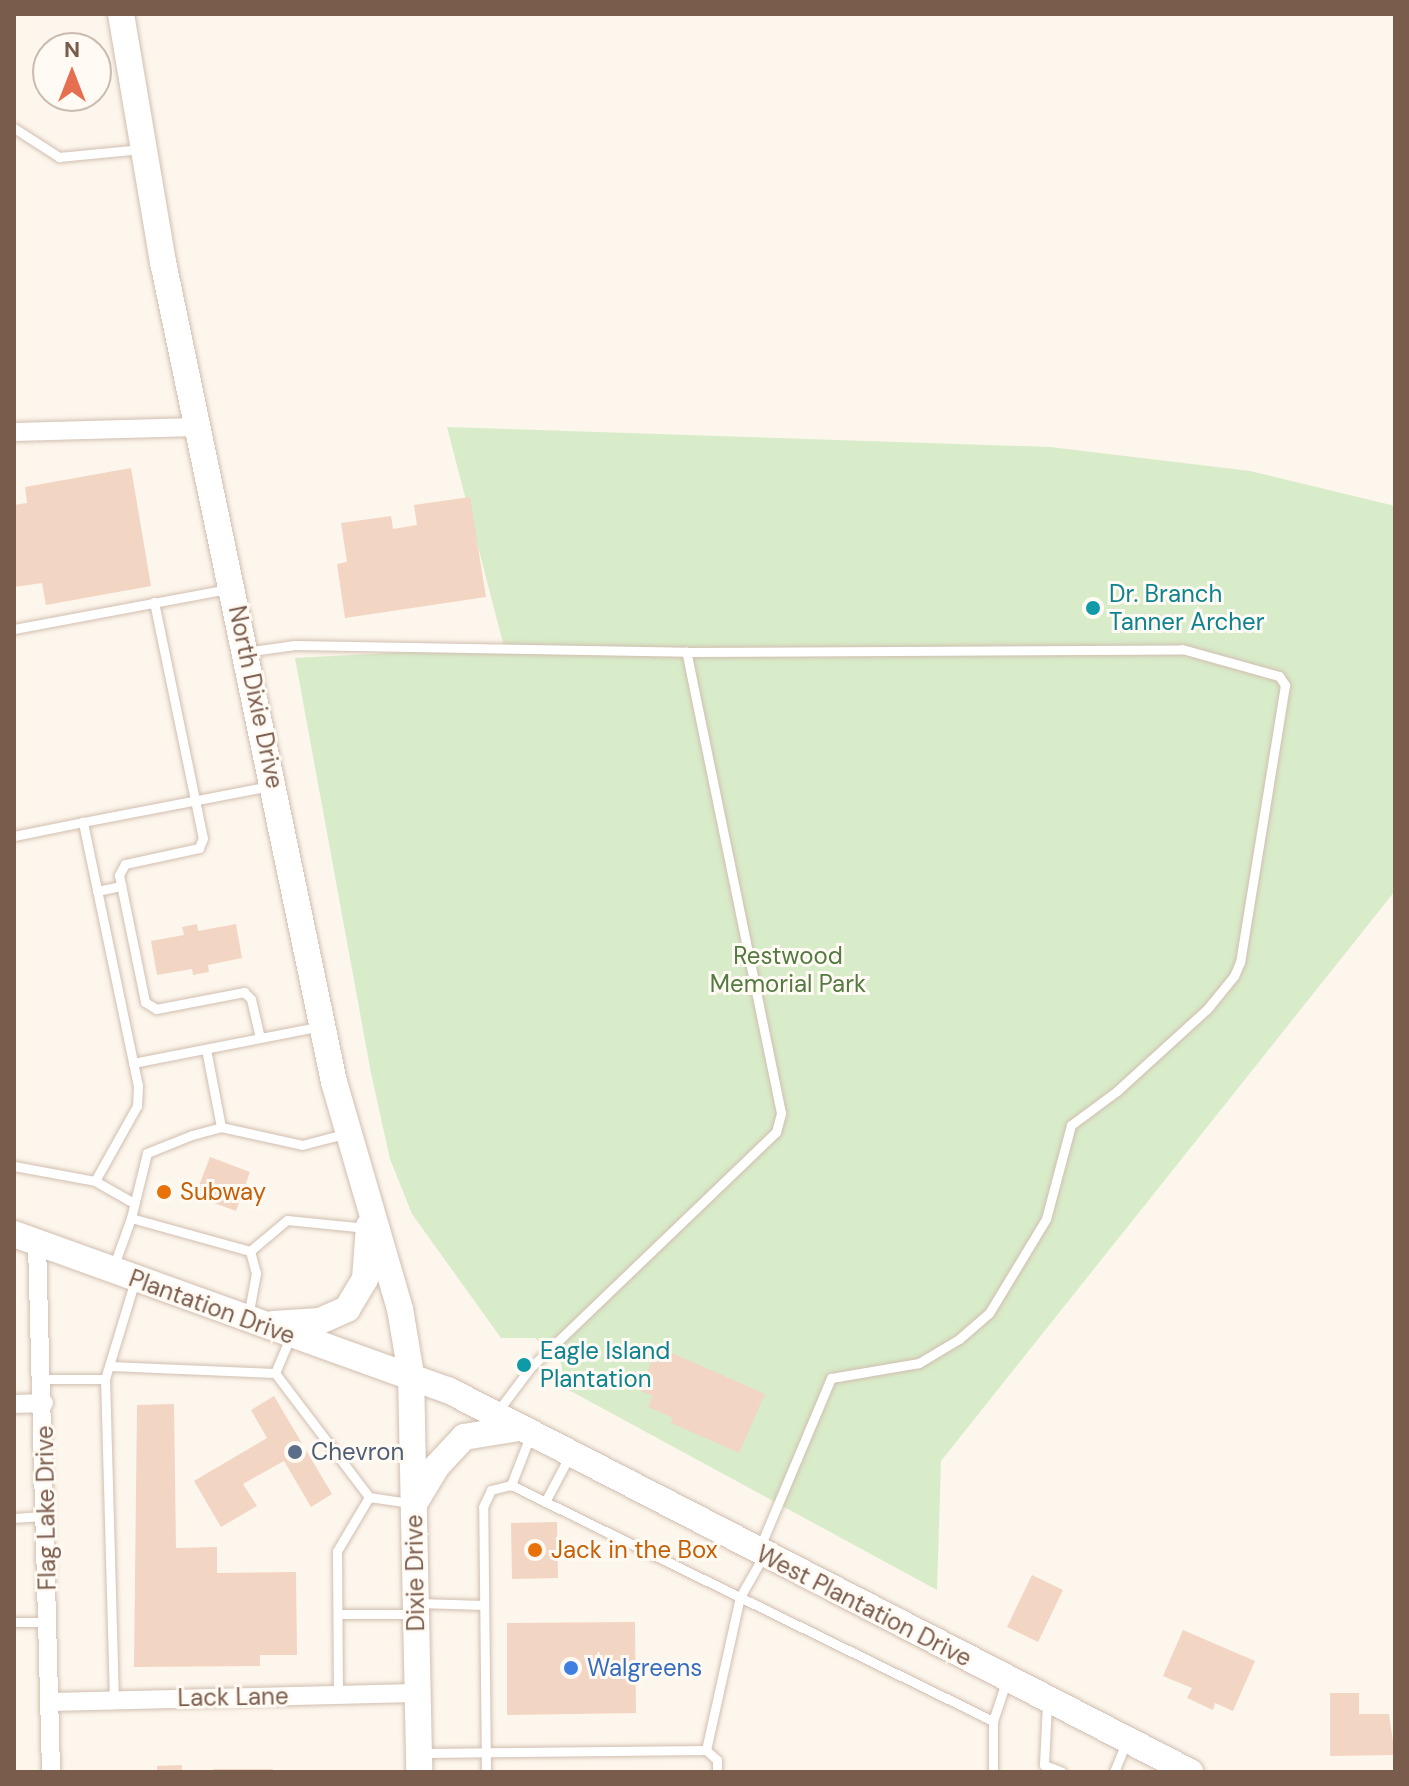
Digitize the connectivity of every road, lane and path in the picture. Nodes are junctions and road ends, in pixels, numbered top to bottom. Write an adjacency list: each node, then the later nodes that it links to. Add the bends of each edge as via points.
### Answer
1 (121, 14): 3 (main road, North Dixie Drive)
2 (14, 128): 3 (lane, via 59,157)
3 (142, 149): 4 (main road, North Dixie Drive)
4 (197, 427): 5 (street); 6 (main road, North Dixie Drive)
5 (14, 432)
6 (233, 588): 7 (lane); 9 (main road, North Dixie Drive)
7 (154, 602): 8 (lane); 12 (lane)
8 (14, 629)
9 (245, 652): 10 (lane, via 295,645); 11 (main road, North Dixie Drive)
10 (686, 652): 40 (lane, via 781,1113 776,1132 531,1367); 49 (lane, via 1182,649 1279,676 1285,685 1234,976 1207,1009 1071,1125 1046,1219 989,1313 919,1363 831,1378)
11 (275, 785): 12 (lane); 17 (main road, North Dixie Drive)
12 (194, 799): 13 (lane); 15 (lane, via 203,838 199,848 125,864)
13 (83, 822): 14 (lane); 16 (lane)
14 (14, 836)
15 (121, 886): 16 (lane); 18 (lane, via 145,1002 156,1009 244,992 251,999)
16 (97, 891): 20 (lane)
17 (323, 1026): 18 (lane); 22 (main road, North Dixie Drive)
18 (260, 1038): 19 (lane)
19 (206, 1049): 20 (lane); 21 (lane)
20 (133, 1063): 24 (lane, via 137,1106)
21 (221, 1127): 22 (lane, via 302,1145); 25 (lane, via 147,1153)
22 (347, 1133): 27 (main road, North Dixie Drive)
23 (14, 1166): 24 (lane)
24 (95, 1181): 25 (lane)
25 (132, 1202): 26 (lane)
26 (131, 1218): 29 (lane); 30 (lane)
27 (369, 1221): 29 (lane, via 287,1220); 31 (main road, via 365,1279 347,1309 320,1321); 35 (main road, North Dixie Drive, via 400,1309)
28 (25, 1239): 30 (main road, Plantation Drive); 36 (street, Flag Lake Drive)
29 (250, 1251): 31 (lane, via 256,1273)
30 (124, 1275): 31 (main road, Plantation Drive); 33 (lane)
31 (253, 1322): 32 (main road, Plantation Drive)
32 (291, 1335): 34 (lane); 35 (main road, Plantation Drive)
33 (110, 1366): 34 (lane); 37 (lane)
34 (275, 1373): 44 (lane)
35 (411, 1374): 40 (main road, West Plantation Drive); 46 (main road, Dixie Drive)
36 (43, 1379): 37 (lane); 38 (street, Flag Lake Drive)
37 (105, 1379): 60 (lane)
38 (44, 1403): 39 (street); 47 (street, Flag Lake Drive)
39 (14, 1404)
40 (495, 1415): 41 (main road, West Plantation Drive)
41 (525, 1431): 42 (main road, West Plantation Drive); 43 (lane); 46 (main road, via 464,1437 437,1466)
42 (571, 1454): 45 (lane); 49 (main road, West Plantation Drive)
43 (511, 1485): 45 (lane); 51 (lane, via 491,1490 483,1507)
44 (369, 1497): 46 (lane); 53 (lane, via 337,1551)
45 (545, 1502): 50 (lane)
46 (414, 1504): 52 (main road, Dixie Drive)
47 (46, 1516): 48 (lane); 55 (street, Flag Lake Drive)
48 (14, 1518)
49 (761, 1554): 50 (lane); 56 (main road, West Plantation Drive)
50 (740, 1597): 62 (lane); 64 (lane)
51 (484, 1605): 52 (lane); 65 (lane)
52 (416, 1608): 53 (lane); 57 (main road, Dixie Drive)
53 (338, 1614): 58 (lane)
54 (14, 1622): 55 (lane)
55 (48, 1622): 61 (street, Flag Lake Drive)
56 (1007, 1679): 59 (main road, West Plantation Drive); 62 (lane)
57 (417, 1693): 58 (street, Lack Lane); 66 (main road, Dixie Drive)
58 (338, 1695): 60 (street, Lack Lane)
59 (1048, 1699): 63 (main road, West Plantation Drive); 71 (lane, via 1044,1765)
60 (114, 1700): 61 (street, Lack Lane)
61 (50, 1702): 67 (street, Flag Lake Drive)
62 (993, 1721): 70 (lane)
63 (1127, 1739): 72 (lane); 73 (main road, West Plantation Drive)
64 (706, 1750): 65 (lane); 69 (lane, via 717,1760)
65 (486, 1753): 66 (lane); 68 (lane)
66 (418, 1763)
67 (51, 1772)
68 (486, 1772)
69 (717, 1772)
70 (993, 1772)
71 (1062, 1772)
72 (1114, 1772)
73 (1190, 1772)

